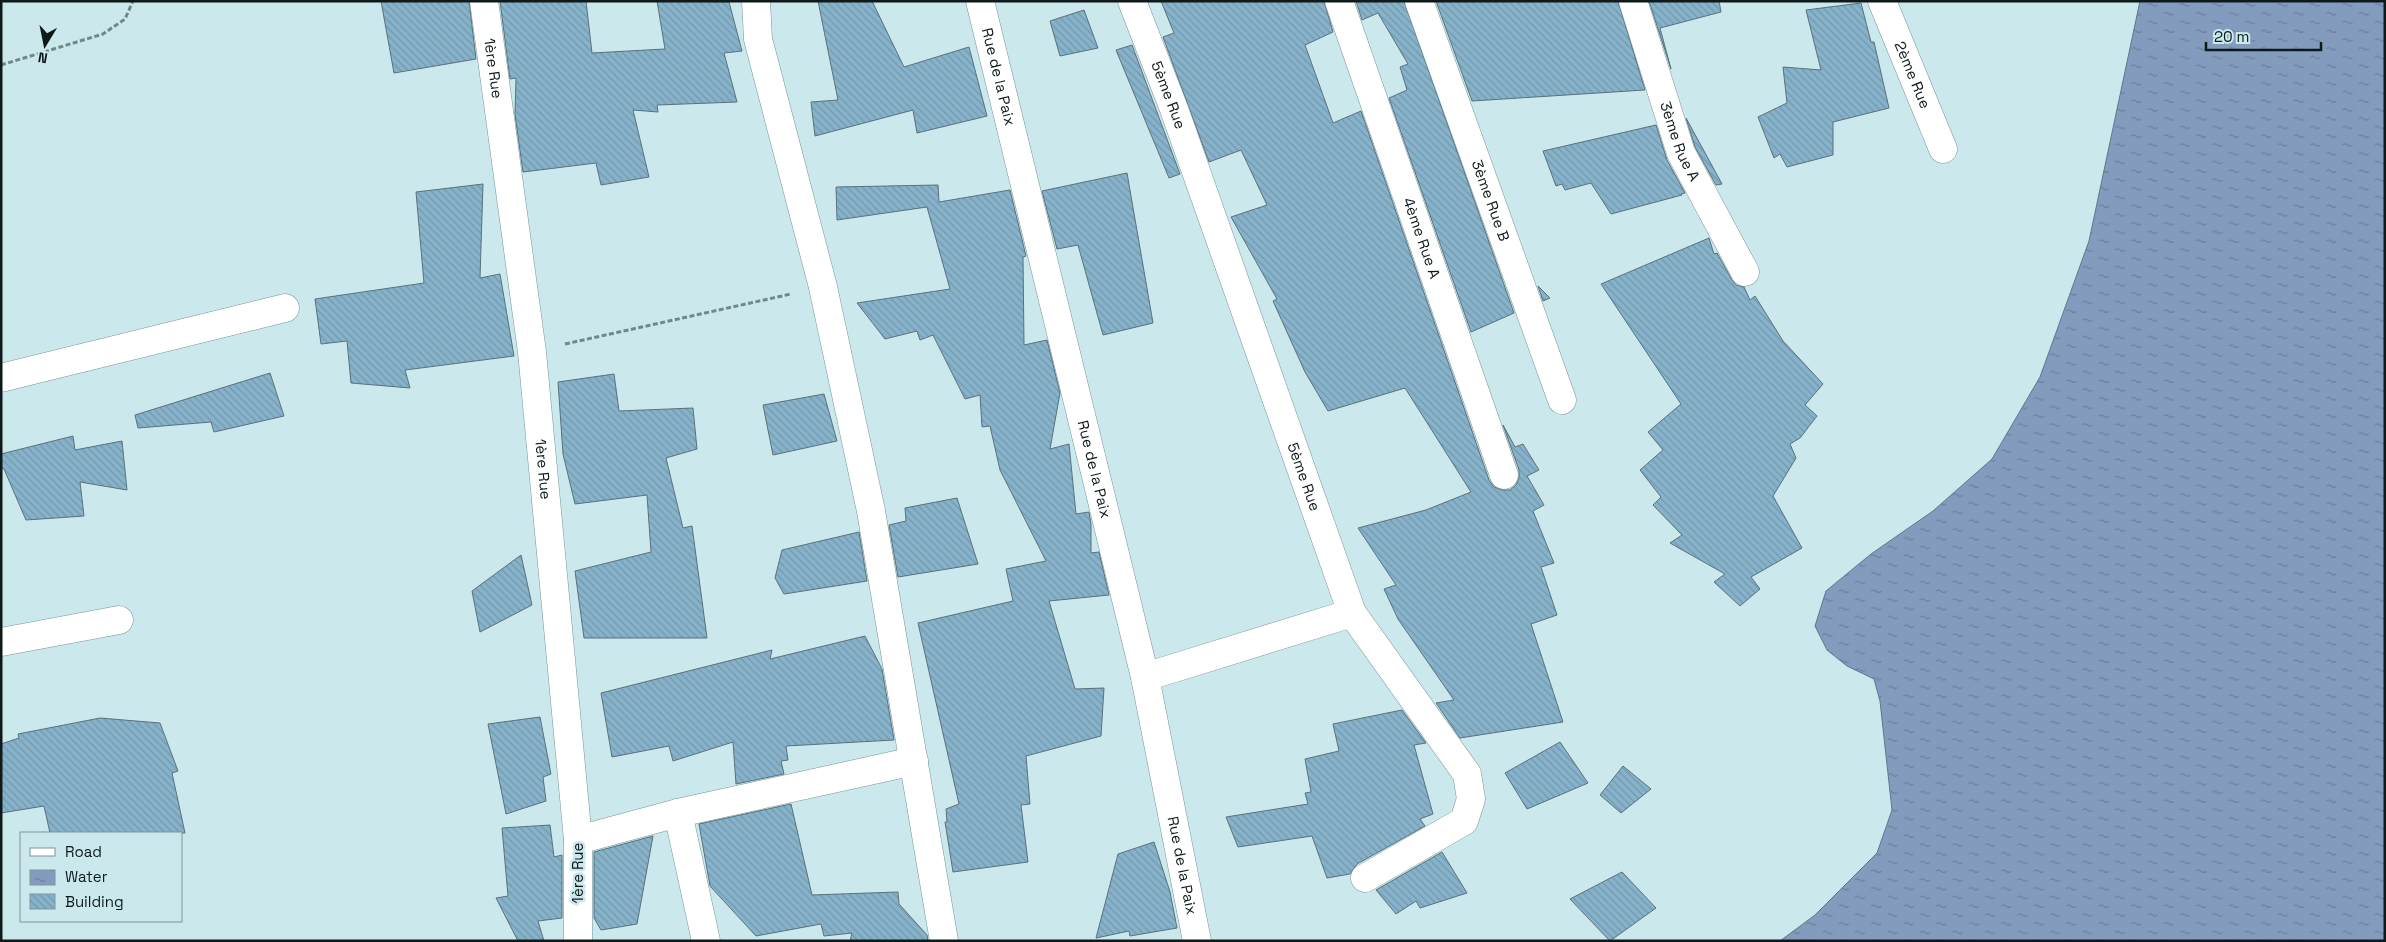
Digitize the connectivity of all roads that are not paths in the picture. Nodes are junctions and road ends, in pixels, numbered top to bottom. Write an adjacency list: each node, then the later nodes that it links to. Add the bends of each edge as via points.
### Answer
1 (484, 1): 21 (street, 1ère Rue, via 532,352)
2 (756, 1): 19 (street, via 758,39 823,287 871,511)
3 (980, 1): 18 (street, Rue de la Paix)
4 (1132, 1): 15 (street, 5ème Rue, via 1174,109)
5 (1339, 1): 14 (street, 4ème Rue A)
6 (1419, 1): 13 (street, 3ème Rue B)
7 (1633, 1): 10 (street, 3ème Rue A, via 1681,153)
8 (1882, 1): 9 (street, 2ème Rue)
9 (1943, 149)
10 (1745, 272)
11 (285, 308): 12 (street)
12 (1, 378)
13 (1562, 400)
14 (1504, 475)
15 (1352, 613): 18 (street); 22 (street, 5ème Rue, via 1467,774 1471,799 1464,821)
16 (119, 620): 17 (street)
17 (1, 642)
18 (1145, 677): 26 (street, Rue de la Paix)
19 (914, 761): 20 (street); 25 (street)
20 (678, 813): 21 (street); 24 (street)
21 (578, 840): 23 (street, 1ère Rue)
22 (1365, 878)
23 (578, 941)
24 (706, 941)
25 (944, 941)
26 (1197, 941)

